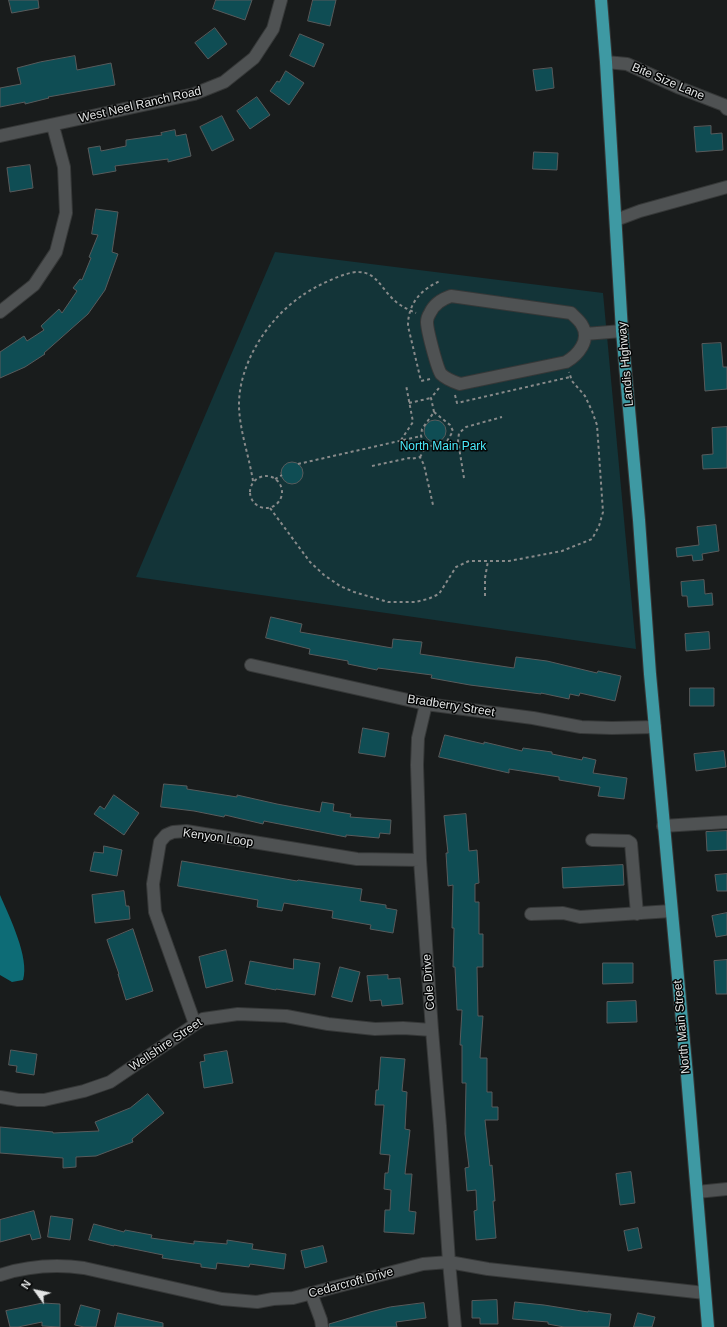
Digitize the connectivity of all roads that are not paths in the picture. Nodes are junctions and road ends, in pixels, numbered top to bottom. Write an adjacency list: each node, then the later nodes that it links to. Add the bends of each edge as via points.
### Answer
1 (281, 0): 5 (street, West Neel Ranch Road, via 273,29 254,58 224,82 194,94)
2 (601, 0): 3 (main road, Landis Highway)
3 (606, 62): 4 (street, Bite Size Lane, via 627,64); 8 (main road, Landis Highway)
4 (725, 103)
5 (53, 126): 6 (street, West Neel Ranch Road); 9 (street, via 64,167 66,213 56,252 34,285)
6 (0, 136)
7 (727, 187): 8 (street)
8 (616, 220): 10 (main road, Landis Highway)
9 (0, 312)
10 (622, 331): 11 (street); 14 (main road, Landis Highway, via 639,512)
11 (585, 334): 11 (street, via 582,325 571,313 451,296 435,305 427,323 441,374 460,384 566,362 578,352)
12 (251, 665): 13 (street, Bradberry Street)
13 (426, 704): 14 (street, Bradberry Street, via 581,727); 18 (street, Cole Drive, via 418,738 416,765)
14 (654, 727): 16 (main road, North Main Street)
15 (727, 822): 16 (street)
16 (663, 826): 19 (main road, North Main Street)
17 (592, 840): 21 (street, via 631,843)
18 (420, 860): 22 (street, Kenyon Loop, via 357,859 186,831 166,835 160,842 154,872 155,912); 23 (street, Cole Drive)
19 (672, 911): 21 (street); 26 (main road, North Main Street)
20 (531, 914): 21 (street, via 563,913 580,917)
21 (637, 914)
22 (195, 1024): 23 (street, Wellshire Street, via 203,1019 238,1014 286,1016 328,1024 375,1028); 24 (street, Wellshire Street, via 110,1082 44,1100)
23 (432, 1030): 27 (street, Cole Drive)
24 (0, 1098)
25 (727, 1189): 26 (street)
26 (697, 1192): 29 (main road, North Main Street)
27 (449, 1262): 29 (street, Cedarcroft Drive, via 488,1269); 30 (street, Cedarcroft Drive, via 423,1264); 32 (street, Cole Drive)
28 (0, 1275): 30 (street, Cedarcroft Drive, via 39,1266 68,1266 222,1299 257,1302)
29 (705, 1293): 33 (main road, North Main Street)
30 (311, 1294): 31 (street)
31 (322, 1327)
32 (455, 1327)
33 (708, 1327)

